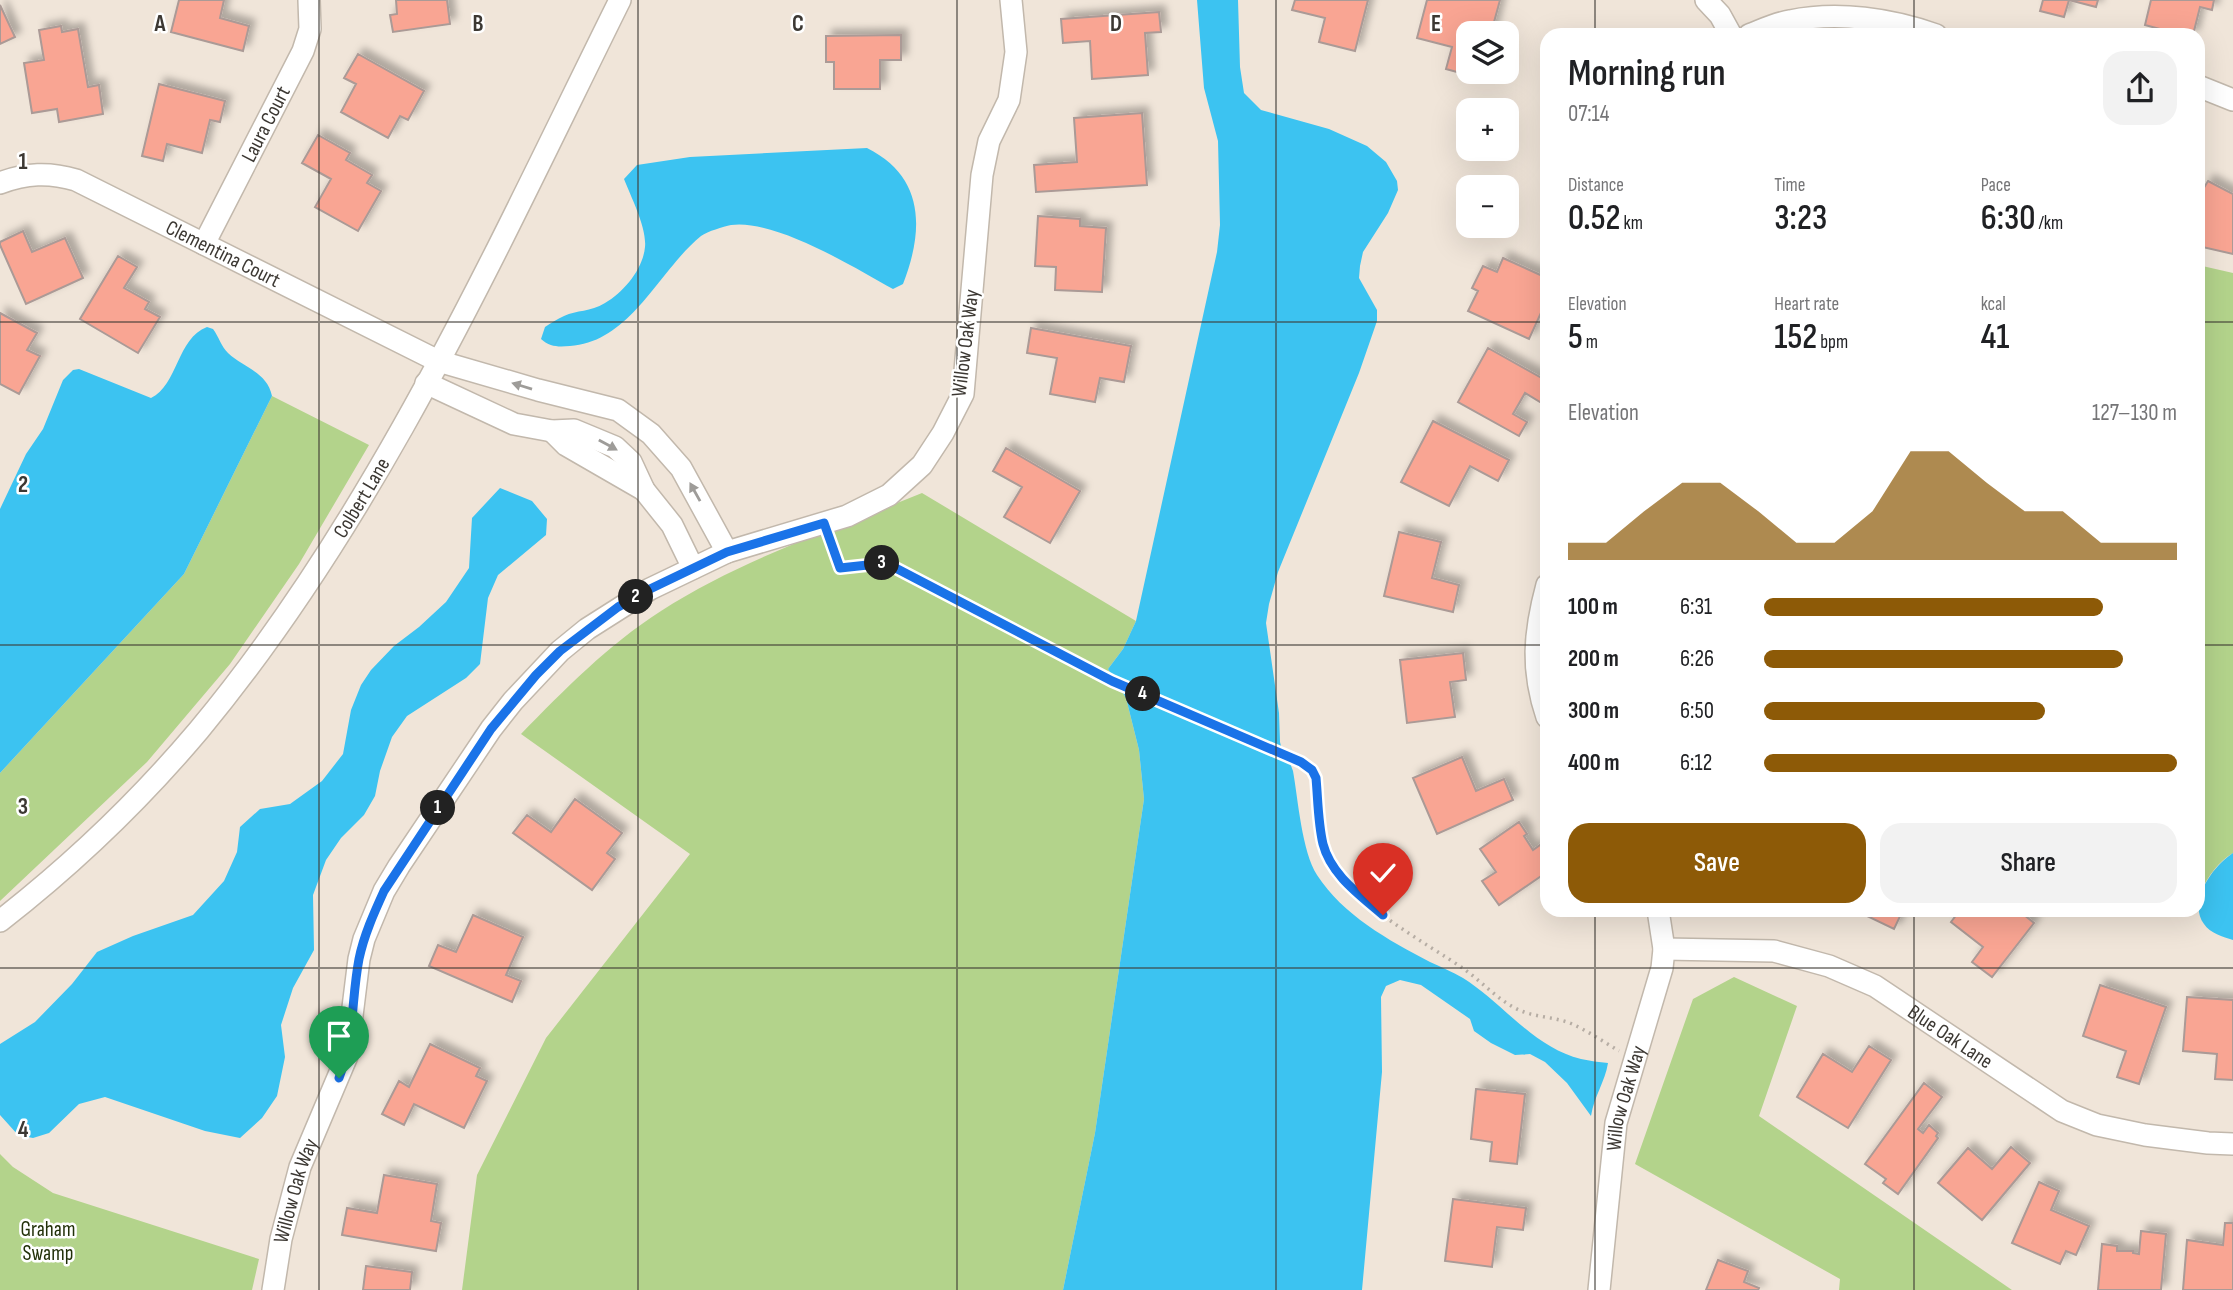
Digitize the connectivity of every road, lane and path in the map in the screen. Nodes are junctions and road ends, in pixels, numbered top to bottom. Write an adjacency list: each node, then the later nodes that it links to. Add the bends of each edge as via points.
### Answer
1 (309, 0): 11 (street, Laura Court, via 310,29 303,51)
2 (620, 0): 12 (street, Colbert Lane)
3 (1011, 0): 14 (street, Willow Oak Way, via 1016,52 1009,100 989,141 982,175 962,394 922,465 889,495)
4 (1706, 0): 5 (street)
5 (1727, 28)
6 (1768, 28): 7 (street, via 1788,21 1847,17)
7 (1916, 28)
8 (2205, 89): 9 (street)
9 (2233, 100)
10 (0, 183): 11 (street, Clementina Court, via 41,174 76,180)
11 (204, 244): 12 (street, Clementina Court)
12 (438, 361): 13 (street, Colbert Lane); 15 (street, one-way to 12, via 681,468 651,434 618,410)
13 (426, 383): 16 (street, one-way to 16, via 514,424 552,430 566,444 644,490 672,524); 20 (street, Colbert Lane, via 338,536 229,693 123,811)
14 (824, 523): 15 (street, Willow Oak Way); 22 (path, via 840,568 886,563 1112,681 1301,762 1316,778 1324,844 1347,884 1383,915 1516,1009 1571,1023)
15 (727, 552): 16 (street, Willow Oak Way)
16 (693, 568): 24 (street, Willow Oak Way, via 618,607 536,675 491,729 384,891 359,959 347,1056 300,1167)
17 (1540, 617): 18 (street, via 1535,661)
18 (1540, 692)
19 (1659, 917): 21 (street, Willow Oak Way)
20 (0, 921)
21 (1664, 949): 22 (street, Willow Oak Way); 23 (street, Blue Oak Lane, via 1774,951 1829,966 1875,986 2062,1111 2097,1125 2145,1135)
22 (1634, 1059): 25 (street, Willow Oak Way, via 1616,1123)
23 (2233, 1144)
24 (273, 1290)
25 (1599, 1290)

